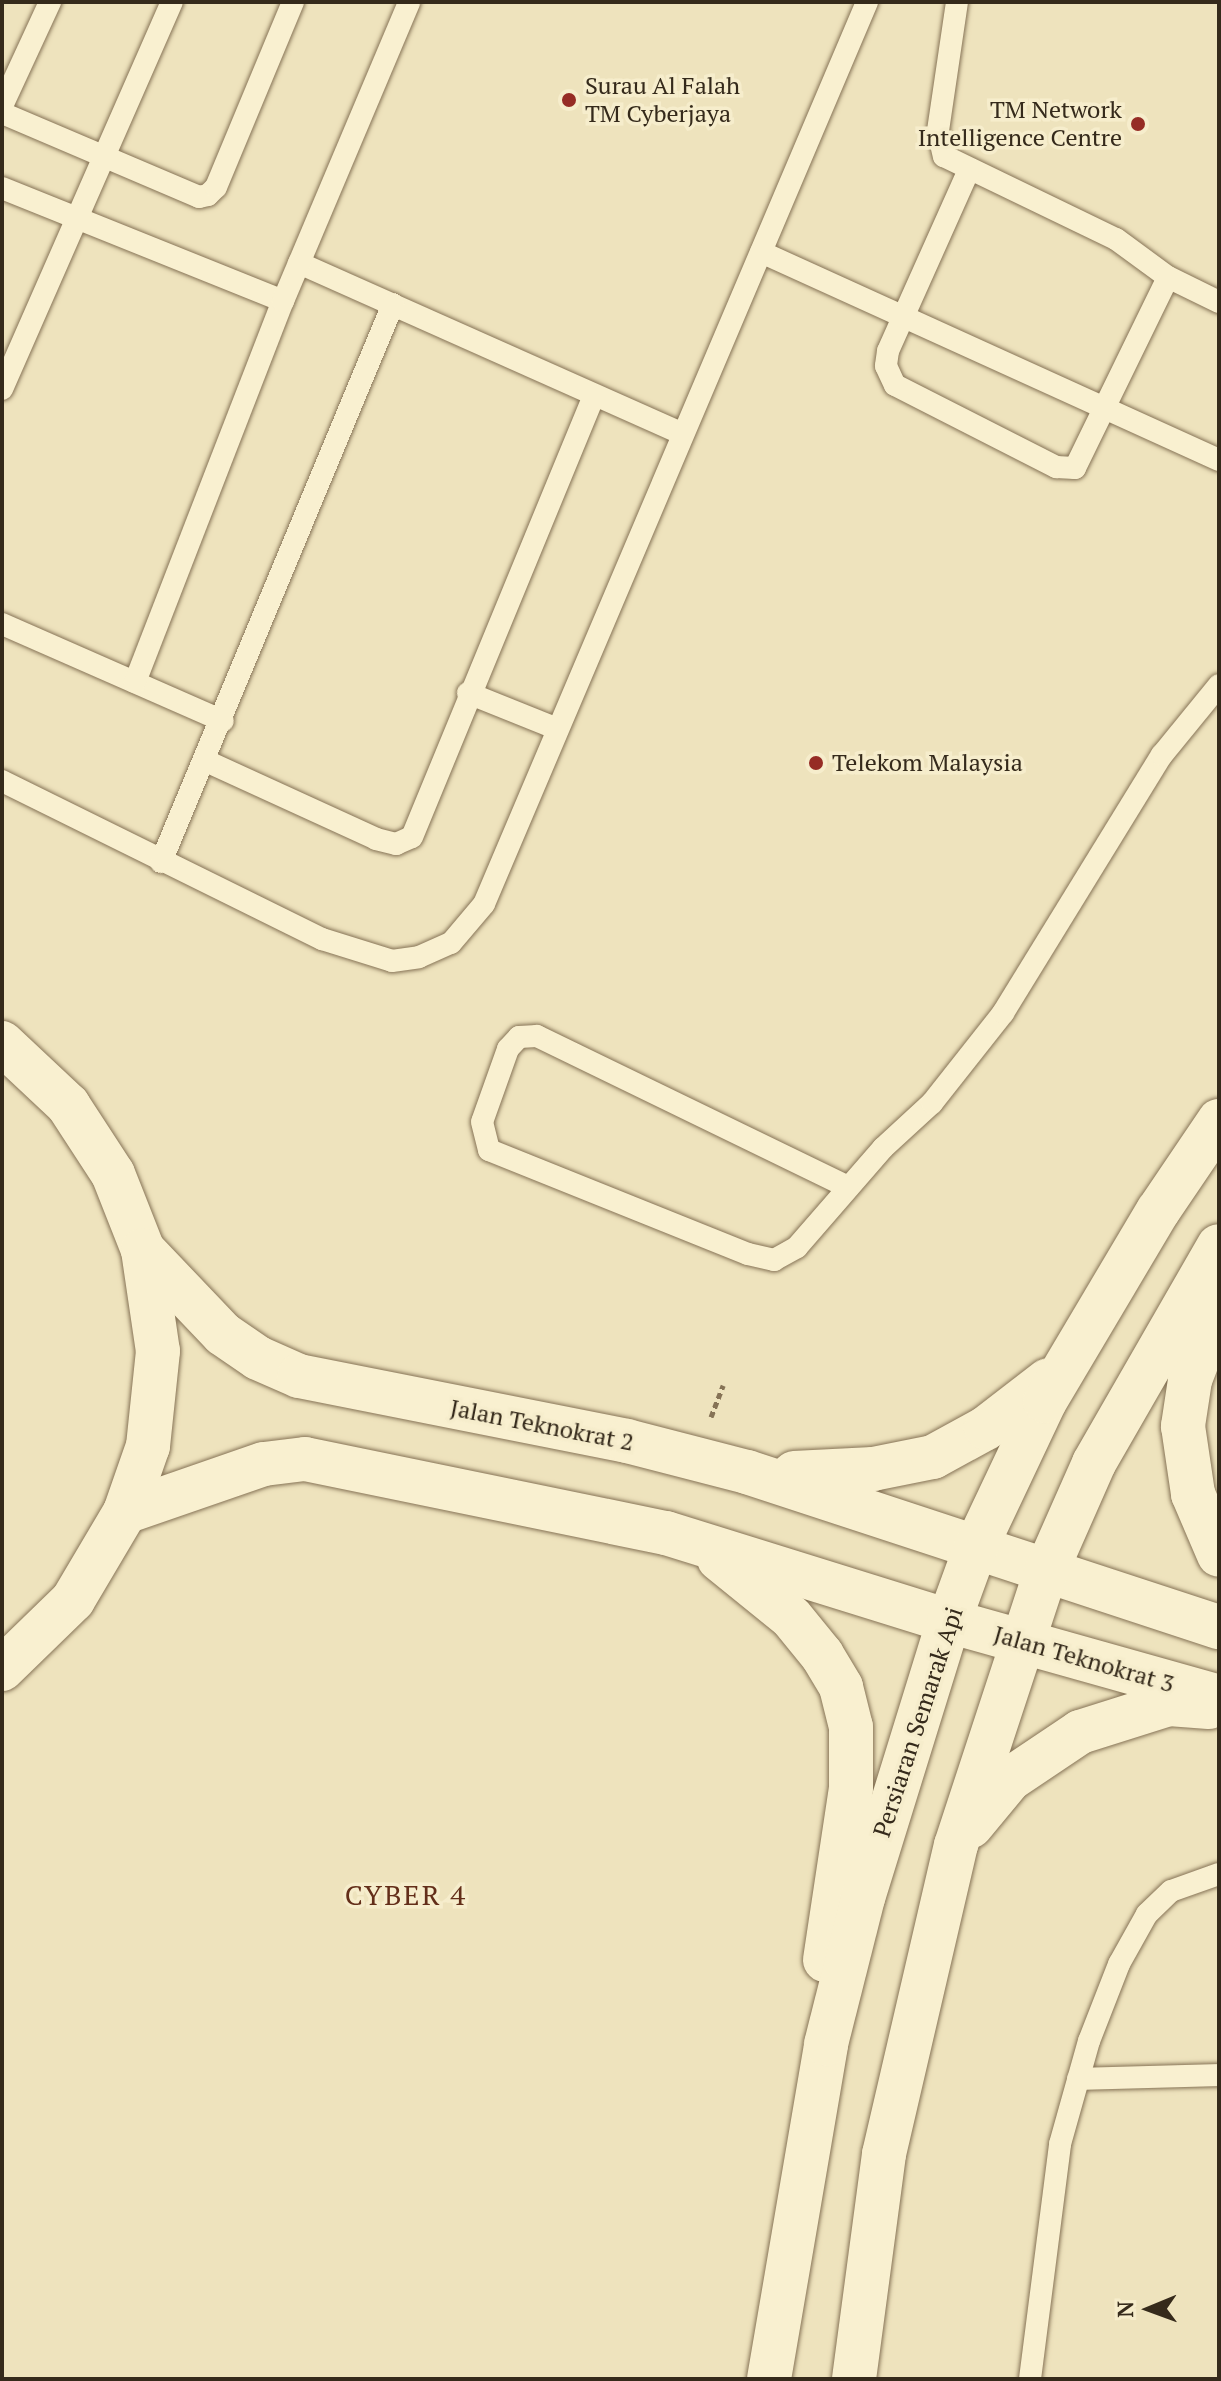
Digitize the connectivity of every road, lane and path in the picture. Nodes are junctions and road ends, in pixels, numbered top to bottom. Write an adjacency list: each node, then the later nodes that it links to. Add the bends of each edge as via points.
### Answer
1 (50, 2): 7 (lane)
2 (172, 2): 9 (lane)
3 (293, 2): 9 (lane, via 216,187 208,195 199,197)
4 (409, 2): 14 (lane)
5 (867, 2): 13 (lane)
6 (957, 2): 10 (lane, via 938,131 944,156)
7 (2, 106)
8 (2, 113): 9 (lane)
9 (104, 157): 12 (lane)
10 (968, 172): 15 (lane, via 1116,239); 19 (lane)
11 (2, 188): 12 (lane)
12 (77, 218): 16 (lane); 20 (lane)
13 (761, 252): 19 (lane); 23 (lane)
14 (299, 263): 16 (lane); 18 (lane)
15 (1168, 277): 17 (lane); 22 (lane)
16 (283, 301): 26 (lane)
17 (1219, 302)
18 (393, 304): 21 (lane); 29 (lane)
19 (903, 315): 22 (lane); 22 (lane, via 886,366 895,385 1056,467 1075,468 1083,459)
20 (2, 389)
21 (594, 395): 23 (lane); 28 (lane)
22 (1102, 409): 24 (lane)
23 (680, 433): 30 (lane)
24 (1219, 460)
25 (2, 624): 26 (lane)
26 (135, 682): 29 (lane)
27 (1219, 685): 36 (lane, via 1162,755 1003,1013 932,1103)
28 (468, 693): 30 (lane); 31 (lane, via 412,837 396,844)
29 (223, 721): 31 (lane)
30 (555, 728): 33 (lane, via 484,904 451,943 419,957 392,961 322,939)
31 (206, 761): 33 (lane)
32 (2, 781): 33 (lane)
33 (161, 862)
34 (2, 1043): 38 (main road, via 68,1105 113,1174)
35 (1219, 1121): 40 (main road, Persiaran Semarak Api)
36 (848, 1187): 36 (lane, via 537,1036 519,1037 508,1049 482,1122 489,1150 774,1260 797,1247)
37 (1219, 1246): 46 (main road, via 1094,1463)
38 (143, 1250): 41 (main road, Jalan Teknokrat 2, via 223,1334 258,1358 299,1376 627,1441); 42 (main road, via 158,1351 148,1446)
39 (1219, 1304): 45 (main road, via 1190,1380 1183,1426 1193,1494)
40 (1066, 1364): 41 (main road, via 1007,1413 933,1457 826,1474); 44 (main road, Persiaran Semarak Api)
41 (728, 1468): 44 (main road, Jalan Teknokrat 2)
42 (125, 1512): 43 (main road, via 264,1464 305,1459); 50 (main road, via 73,1600)
43 (697, 1543): 47 (main road); 56 (main road, via 791,1617 841,1687 851,1727 851,1788 831,1900)
44 (976, 1547): 46 (main road); 47 (main road, Persiaran Semarak Api)
45 (1219, 1555)
46 (1046, 1572): 48 (main road); 49 (main road)
47 (949, 1621): 49 (main road, Jalan Teknokrat 3); 56 (main road, Persiaran Semarak Api, via 863,1898)
48 (1219, 1627)
49 (1023, 1641): 51 (main road, Jalan Teknokrat 3); 53 (main road)
50 (2, 1669)
51 (1219, 1697)
52 (1219, 1708): 53 (main road, via 1169,1704 1080,1732 1010,1779)
53 (956, 1845): 60 (main road, via 884,2154)
54 (1219, 1874): 57 (lane, via 1171,1891 1147,1914 1119,1964)
55 (1219, 2075): 57 (lane)
56 (819, 2078): 59 (main road, Persiaran Semarak Api)
57 (1078, 2079): 58 (lane, via 1060,2144)
58 (1037, 2376)
59 (769, 2379)
60 (854, 2379)

